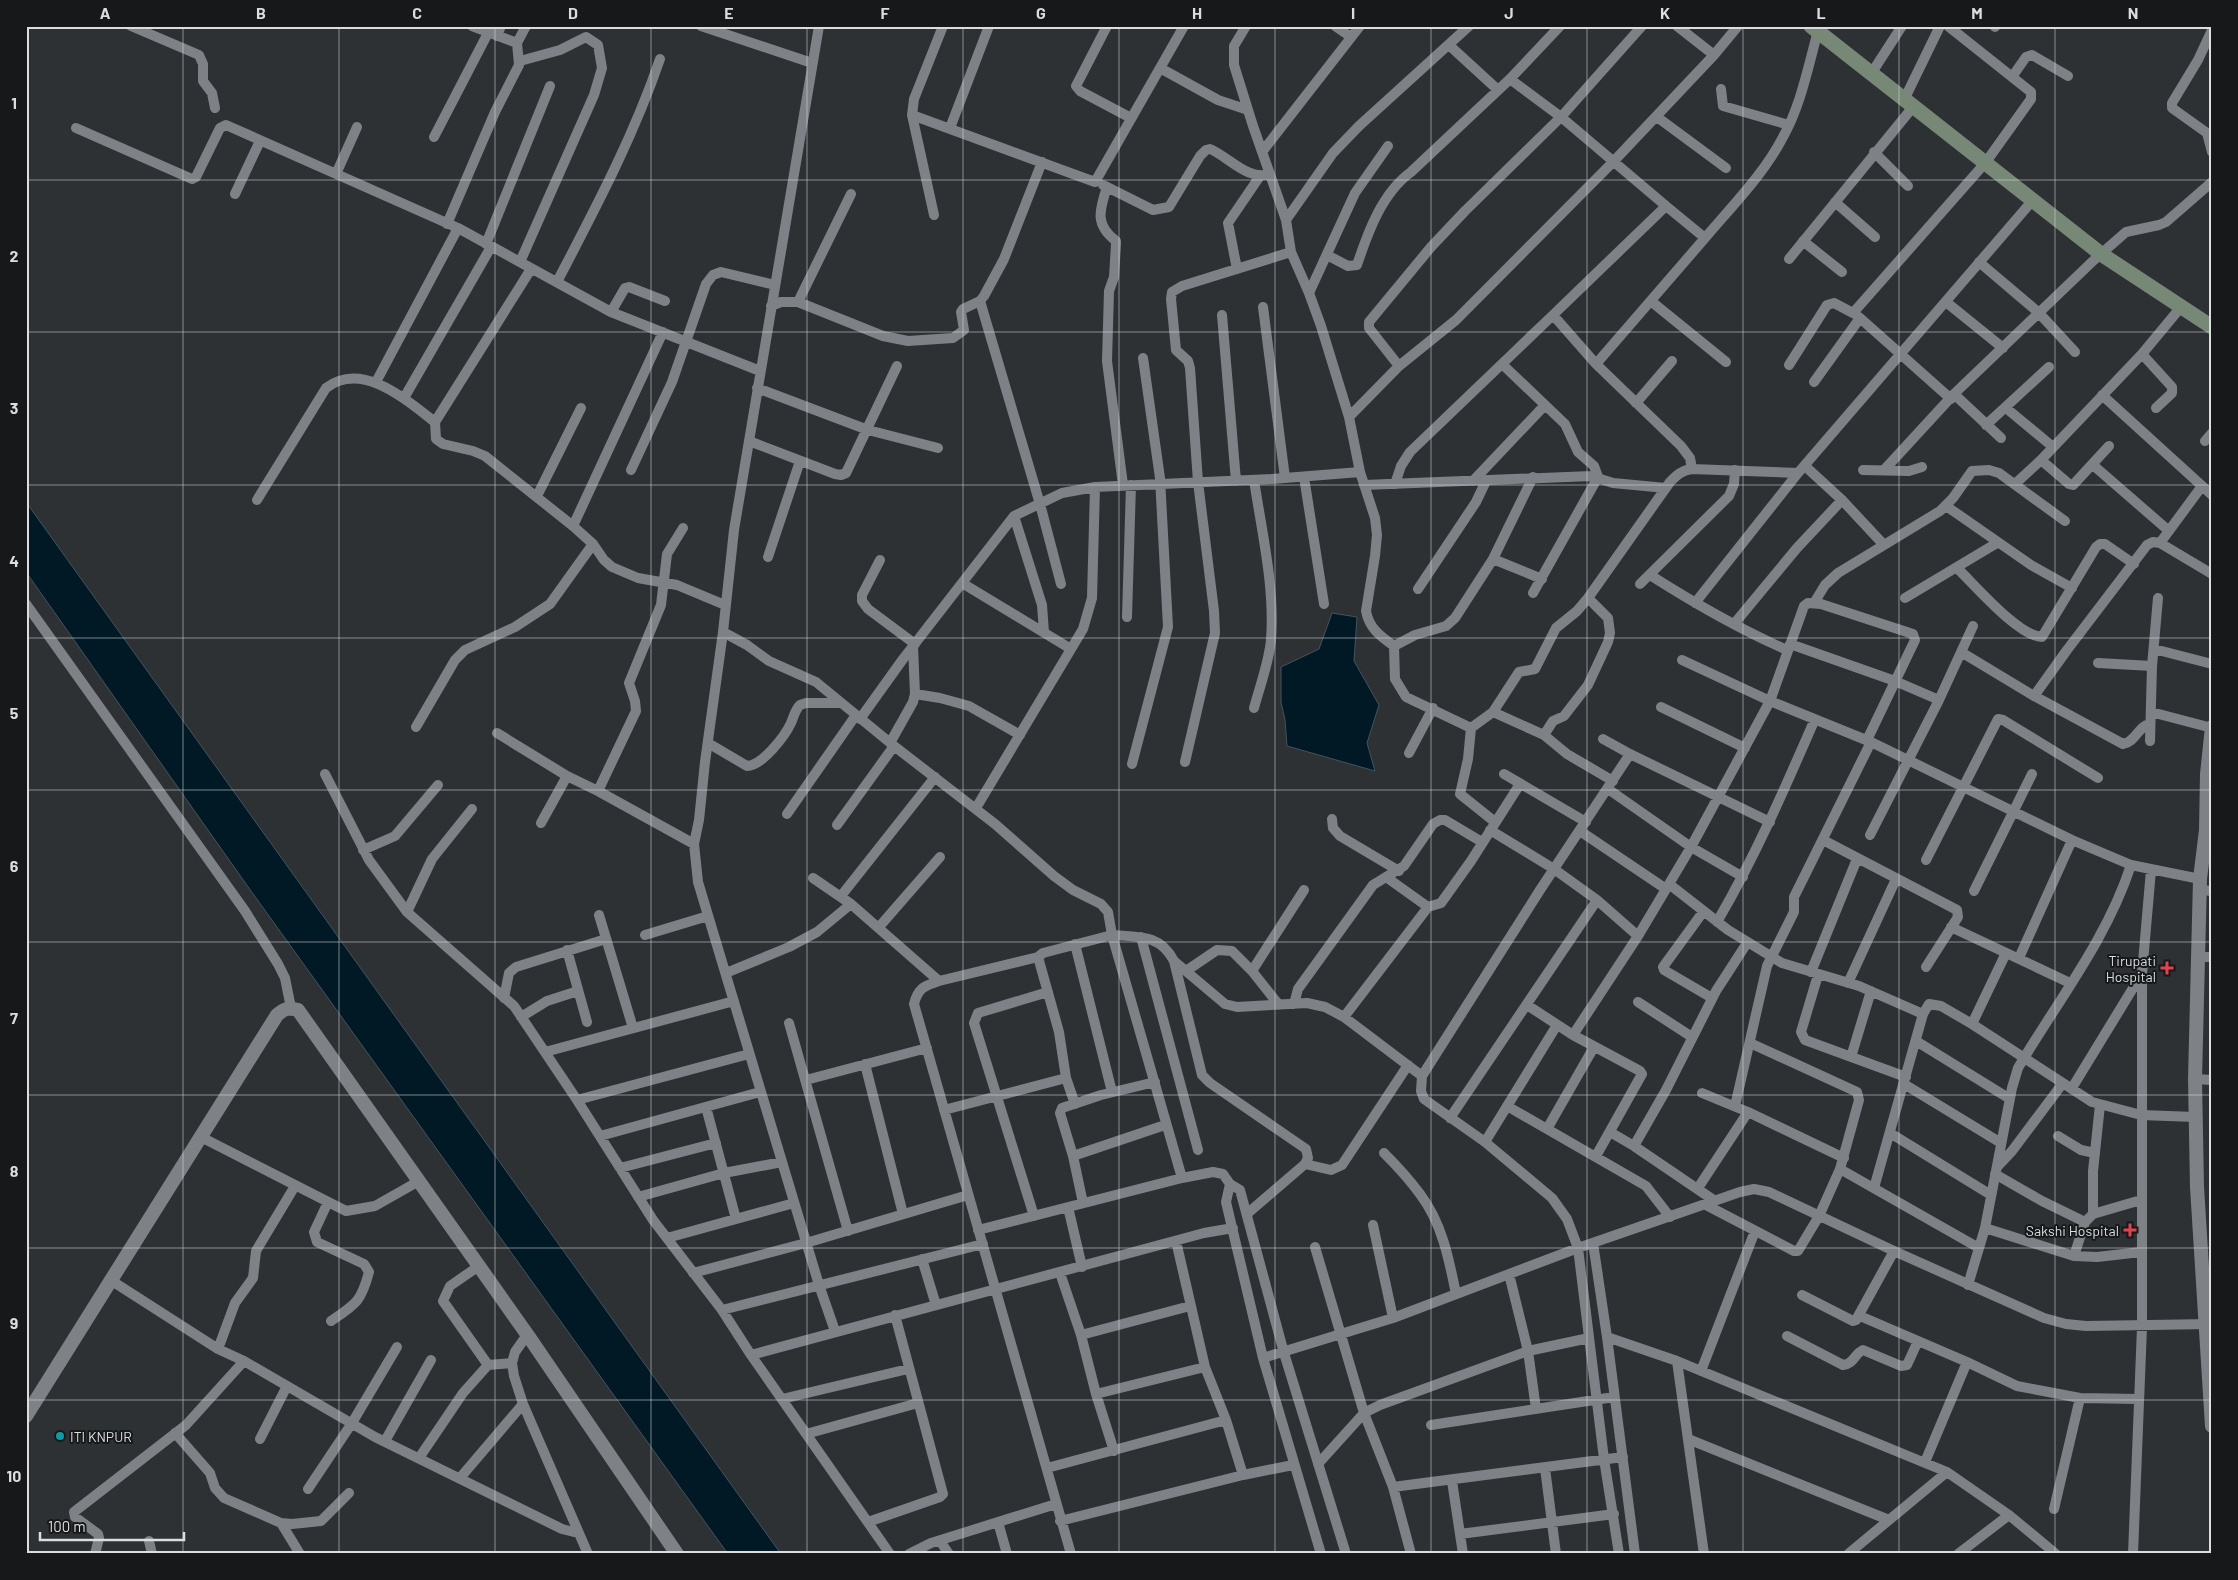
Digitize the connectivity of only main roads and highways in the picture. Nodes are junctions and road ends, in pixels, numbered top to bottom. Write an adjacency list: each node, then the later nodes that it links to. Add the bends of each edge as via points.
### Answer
1 (1815, 29): 2 (main road, via 2101,254)
2 (2212, 327)

